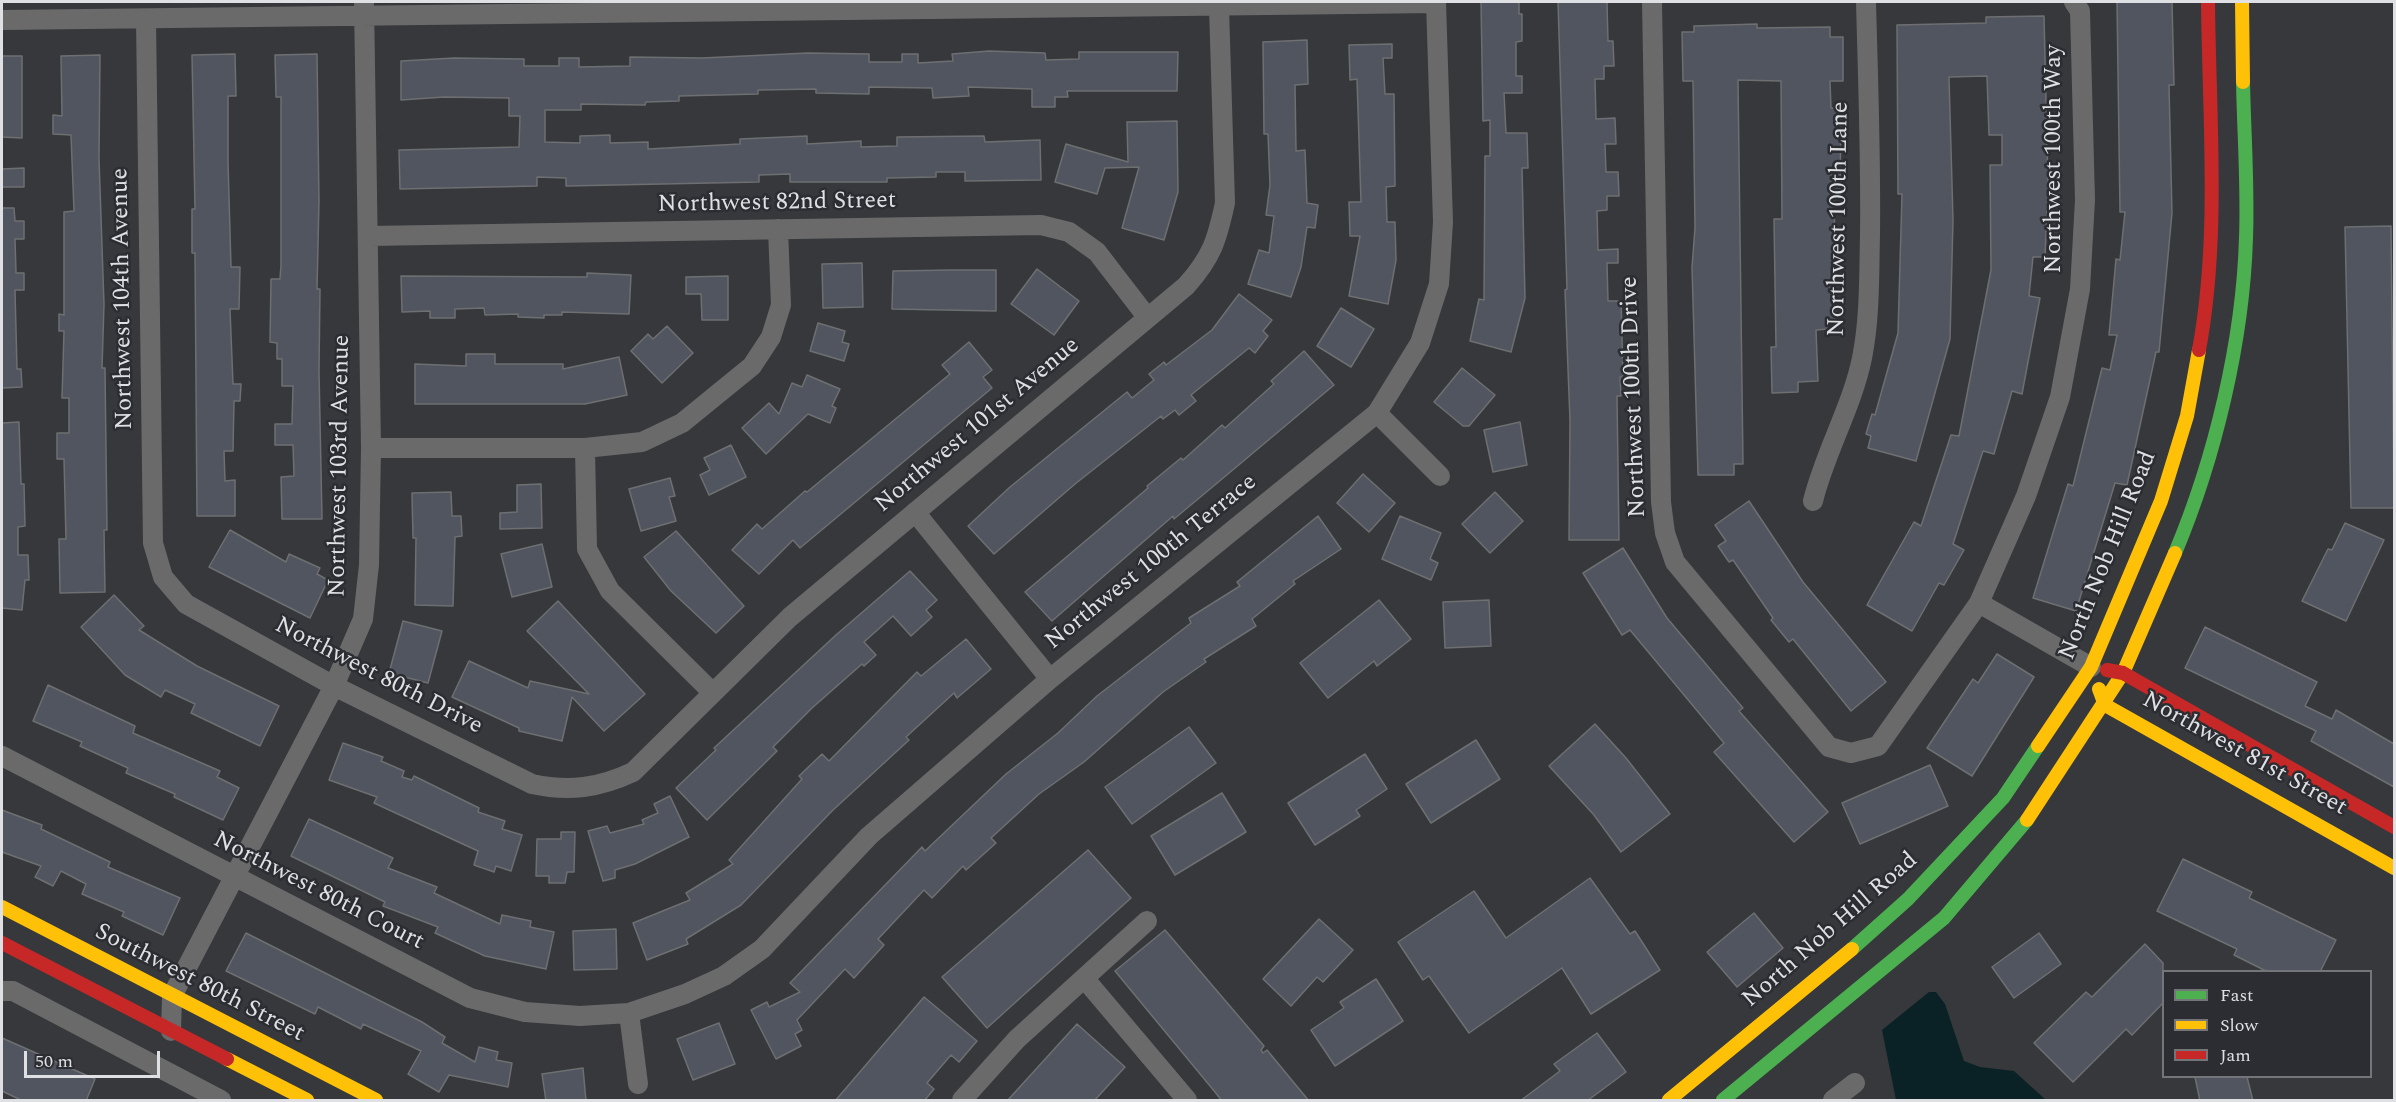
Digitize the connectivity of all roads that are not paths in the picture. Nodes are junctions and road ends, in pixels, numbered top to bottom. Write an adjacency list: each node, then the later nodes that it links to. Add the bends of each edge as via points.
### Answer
1 (1436, 2): 7 (street); 14 (street, Northwest 100th Terrace, via 1443,222 1439,284 1420,343)
2 (1652, 2): 28 (street, Northwest 100th Drive, via 1660,502 1665,532 1675,562 1829,747)
3 (1866, 2): 18 (street, Northwest 100th Lane, via 1869,300 1862,359 1822,465)
4 (2074, 2): 21 (street, Northwest 100th Way, via 2080,11 2084,188 2080,289 2060,397 2026,496)
5 (2208, 2): 22 (main road, North Nob Hill Road, via 2211,233 2204,322 2190,404 2162,501)
6 (2242, 2): 23 (main road, via 2246,238 2239,325 2226,390 2191,515)
7 (1219, 7): 8 (street); 13 (street, Northwest 101st Avenue, via 1225,203 1219,233 1206,264 1186,286)
8 (364, 9): 9 (street); 12 (street, Northwest 103rd Avenue)
9 (146, 19): 10 (street); 20 (street, Northwest 104th Avenue, via 153,543)
10 (2, 20)
11 (778, 229): 12 (street, Northwest 82nd Street); 13 (street, Northwest 82nd Street, via 1041,225 1069,232 1097,252); 16 (street, via 782,305 771,337 752,366 682,423 642,442)
12 (369, 236): 15 (street, Northwest 103rd Avenue)
13 (1147, 316): 19 (street, Northwest 101st Avenue)
14 (1377, 413): 17 (street); 24 (street, Northwest 100th Terrace)
15 (370, 448): 16 (street); 25 (street, Northwest 103rd Avenue, via 369,565 363,619)
16 (585, 448): 26 (street, via 588,549 610,591)
17 (1440, 476)
18 (1813, 501)
19 (915, 512): 24 (street); 26 (street, Northwest 101st Avenue, via 790,617)
20 (163, 577): 25 (street, Northwest 80th Drive, via 186,604)
21 (1979, 603): 22 (street, Northwest 81st Street); 28 (street, Northwest 100th Way, via 1878,746)
22 (2091, 667): 23 (main road, Northwest 81st Street); 27 (main road, Northwest 81st Street); 49 (main road, North Nob Hill Road, via 2002,798 1908,899)
23 (2123, 673): 27 (main road); 31 (main road, Northwest 81st Street)
24 (1050, 679): 40 (street, Northwest 100th Terrace, via 869,836 762,949 724,976)
25 (334, 686): 30 (street, Northwest 80th Drive, via 532,784 557,789); 33 (street, Northwest 103rd Avenue)
26 (712, 692): 30 (street, Northwest 101st Avenue, via 633,772)
27 (2105, 705): 32 (main road, Northwest 81st Street); 50 (main road, via 2027,820 1944,918)
28 (1851, 753)
29 (2, 756): 33 (street, Northwest 80th Court)
30 (585, 788)
31 (2394, 827)
32 (2394, 868)
33 (233, 877): 39 (street, Northwest 103rd Avenue); 40 (street, Northwest 80th Court, via 470,998 525,1012 580,1016)
34 (2, 907): 39 (main road, Southwest 80th Street)
35 (1147, 921): 37 (street)
36 (2, 943): 41 (main road)
37 (1084, 978): 47 (street, via 1017,1039); 48 (street)
38 (2, 991): 44 (street, via 13,991)
39 (172, 996): 41 (street, Northwest 103rd Avenue); 46 (main road, Southwest 80th Street)
40 (629, 1013): 43 (street)
41 (171, 1031): 45 (main road)
42 (1854, 1083): 51 (street)
43 (638, 1084)
44 (221, 1101)
45 (307, 1101)
46 (376, 1101)
47 (962, 1101)
48 (1187, 1101)
49 (1669, 1101)
50 (1723, 1101)
51 (1833, 1101)

